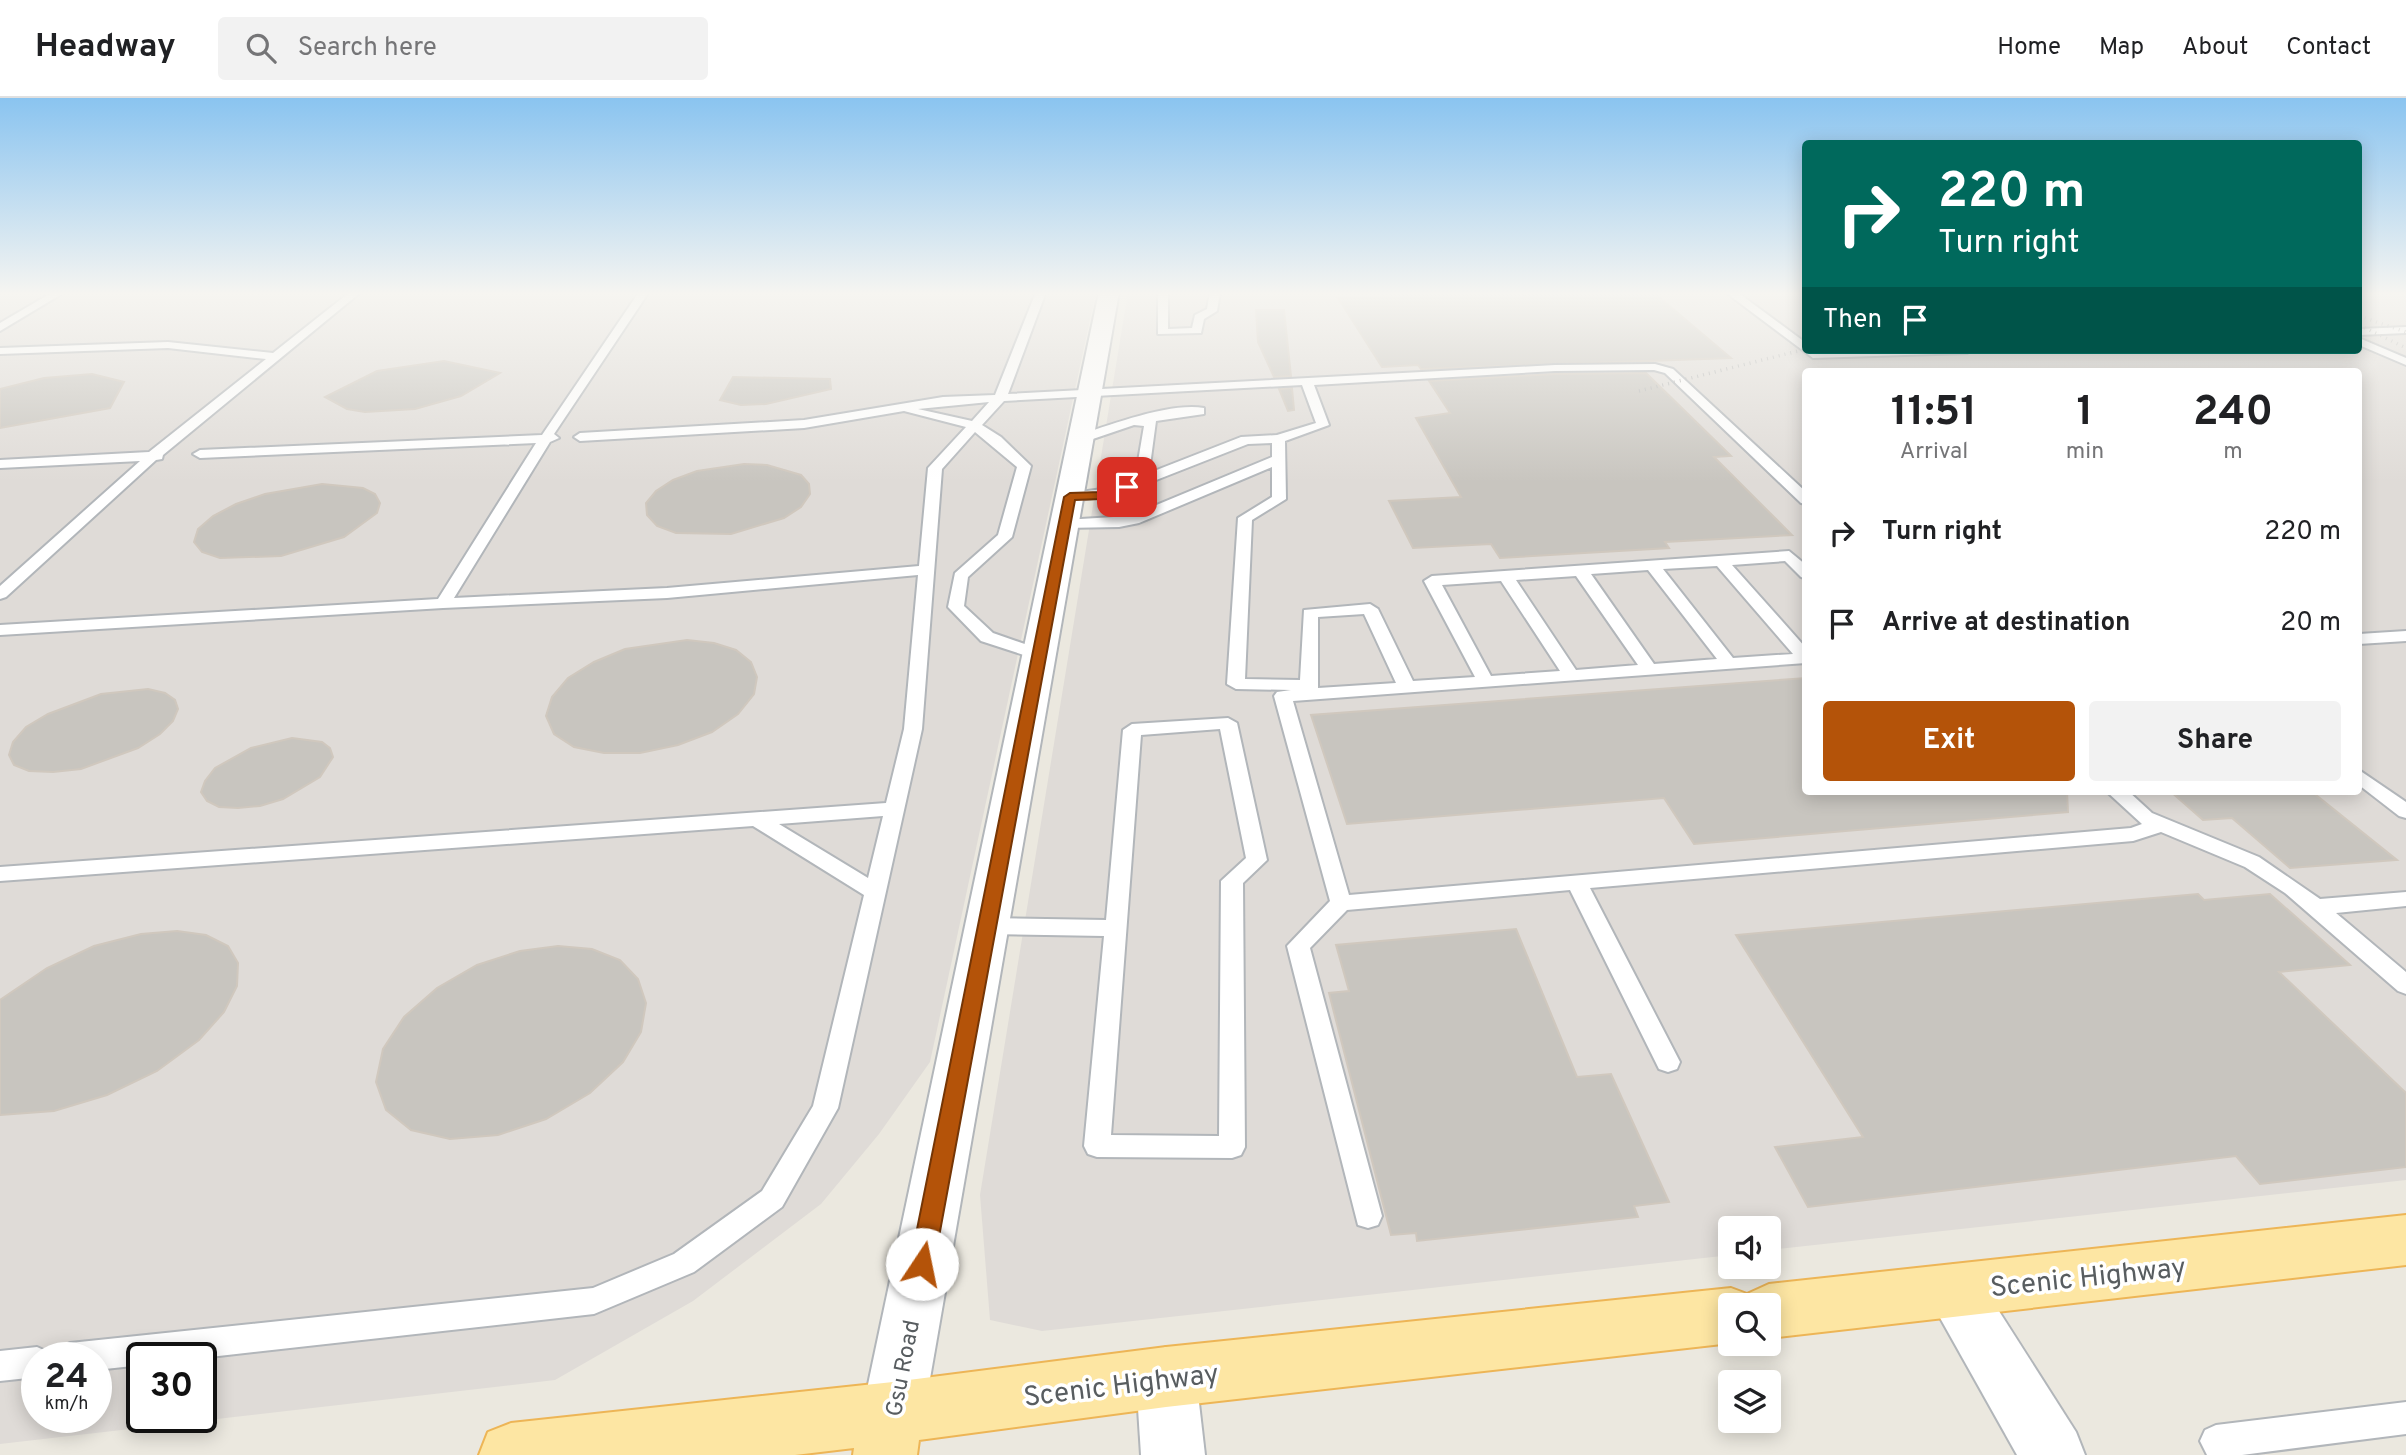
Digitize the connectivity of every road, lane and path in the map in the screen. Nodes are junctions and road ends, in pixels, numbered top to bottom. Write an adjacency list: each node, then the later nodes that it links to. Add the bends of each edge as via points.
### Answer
1 (260, 355): 7 (lane)
2 (604, 355): 18 (lane)
3 (1017, 355): 12 (lane)
4 (1097, 355): 10 (street, Gsu Road)
5 (1816, 355): 6 (lane)
6 (1834, 355)
7 (275, 357): 22 (lane)
8 (1307, 383): 9 (lane); 20 (lane, via 1322,425); 27 (lane, via 1655,367 1669,371)
9 (1280, 384): 10 (lane); 11 (lane)
10 (1090, 393): 12 (lane); 19 (street, Gsu Road)
11 (1272, 397)
12 (1000, 398): 13 (lane); 16 (lane)
13 (899, 408): 16 (lane); 17 (lane, via 804,424)
14 (1200, 411): 15 (lane)
15 (1145, 420): 19 (lane); 26 (lane, via 1151,423)
16 (975, 424): 32 (lane, via 935,468); 41 (lane, via 1002,442 1024,466 1006,537 960,576 956,607 987,637)
17 (580, 437)
18 (551, 438): 21 (lane); 36 (lane)
19 (1081, 439): 28 (street, Gsu Road)
20 (1279, 439): 24 (lane); 26 (lane, via 1246,440)
21 (200, 454)
22 (153, 456): 23 (lane); 25 (lane); 35 (lane)
23 (176, 456)
24 (1279, 458): 26 (lane); 48 (lane, via 1279,499 1245,518 1236,684)
25 (0, 464)
26 (1158, 491): 28 (lane, via 1101,496); 28 (lane, via 1119,523)
27 (1802, 496)
28 (1067, 511): 41 (street, Gsu Road)
29 (1800, 560): 30 (lane, via 1789,556)
30 (1721, 561): 31 (lane); 40 (lane)
31 (1652, 566): 33 (lane); 43 (lane)
32 (926, 570): 36 (lane, via 667,593); 51 (lane, via 913,729)
33 (1580, 570): 34 (lane); 44 (lane)
34 (1506, 576): 45 (lane); 46 (lane, via 1432,580)
35 (0, 594)
36 (443, 603): 37 (lane)
37 (0, 630)
38 (2406, 636): 39 (lane)
39 (2362, 639)
40 (1802, 653)
41 (1039, 655): 61 (street, Gsu Road)
42 (1802, 658): 43 (lane)
43 (1729, 664): 44 (lane)
44 (1650, 670): 45 (lane)
45 (1571, 676): 46 (lane)
46 (1486, 682): 47 (lane)
47 (1407, 687): 48 (lane); 48 (lane, via 1370,609 1310,613)
48 (1309, 690): 59 (lane, via 1283,696)
49 (2362, 778): 52 (lane)
50 (2120, 795): 54 (lane, via 2145,818)
51 (893, 809): 53 (lane); 57 (lane)
52 (2406, 812)
53 (757, 818): 55 (lane); 57 (lane)
54 (2161, 825): 56 (lane, via 2133,834); 60 (lane, via 2252,862)
55 (0, 874)
56 (1577, 883): 59 (lane); 64 (lane)
57 (874, 891): 70 (lane, via 825,1108 772,1199 684,1264 594,1301)
58 (2406, 899): 60 (lane)
59 (1341, 903): 65 (lane, via 1298,946)
60 (2315, 907): 63 (lane)
61 (987, 926): 62 (lane); 75 (street, Gsu Road)
62 (1115, 928): 62 (lane, via 1097,1146 1231,1147 1232,881 1257,860 1228,723 1132,730)
63 (2406, 985)
64 (1668, 1062)
65 (1368, 1216)
66 (2406, 1240): 67 (main road, Scenic Highway)
67 (1954, 1291): 68 (main road, Scenic Highway); 78 (street)
68 (1781, 1310)
69 (1718, 1316): 73 (main road, Scenic Highway)
70 (112, 1353)
71 (21, 1364): 72 (lane)
72 (0, 1366)
73 (1166, 1377): 75 (main road, Scenic Highway); 77 (street)
74 (2406, 1418): 79 (lane, via 2216,1441)
75 (889, 1434): 76 (main road, Scenic Highway)
76 (512, 1455)
77 (1173, 1455)
78 (2053, 1455)
79 (2225, 1455)

